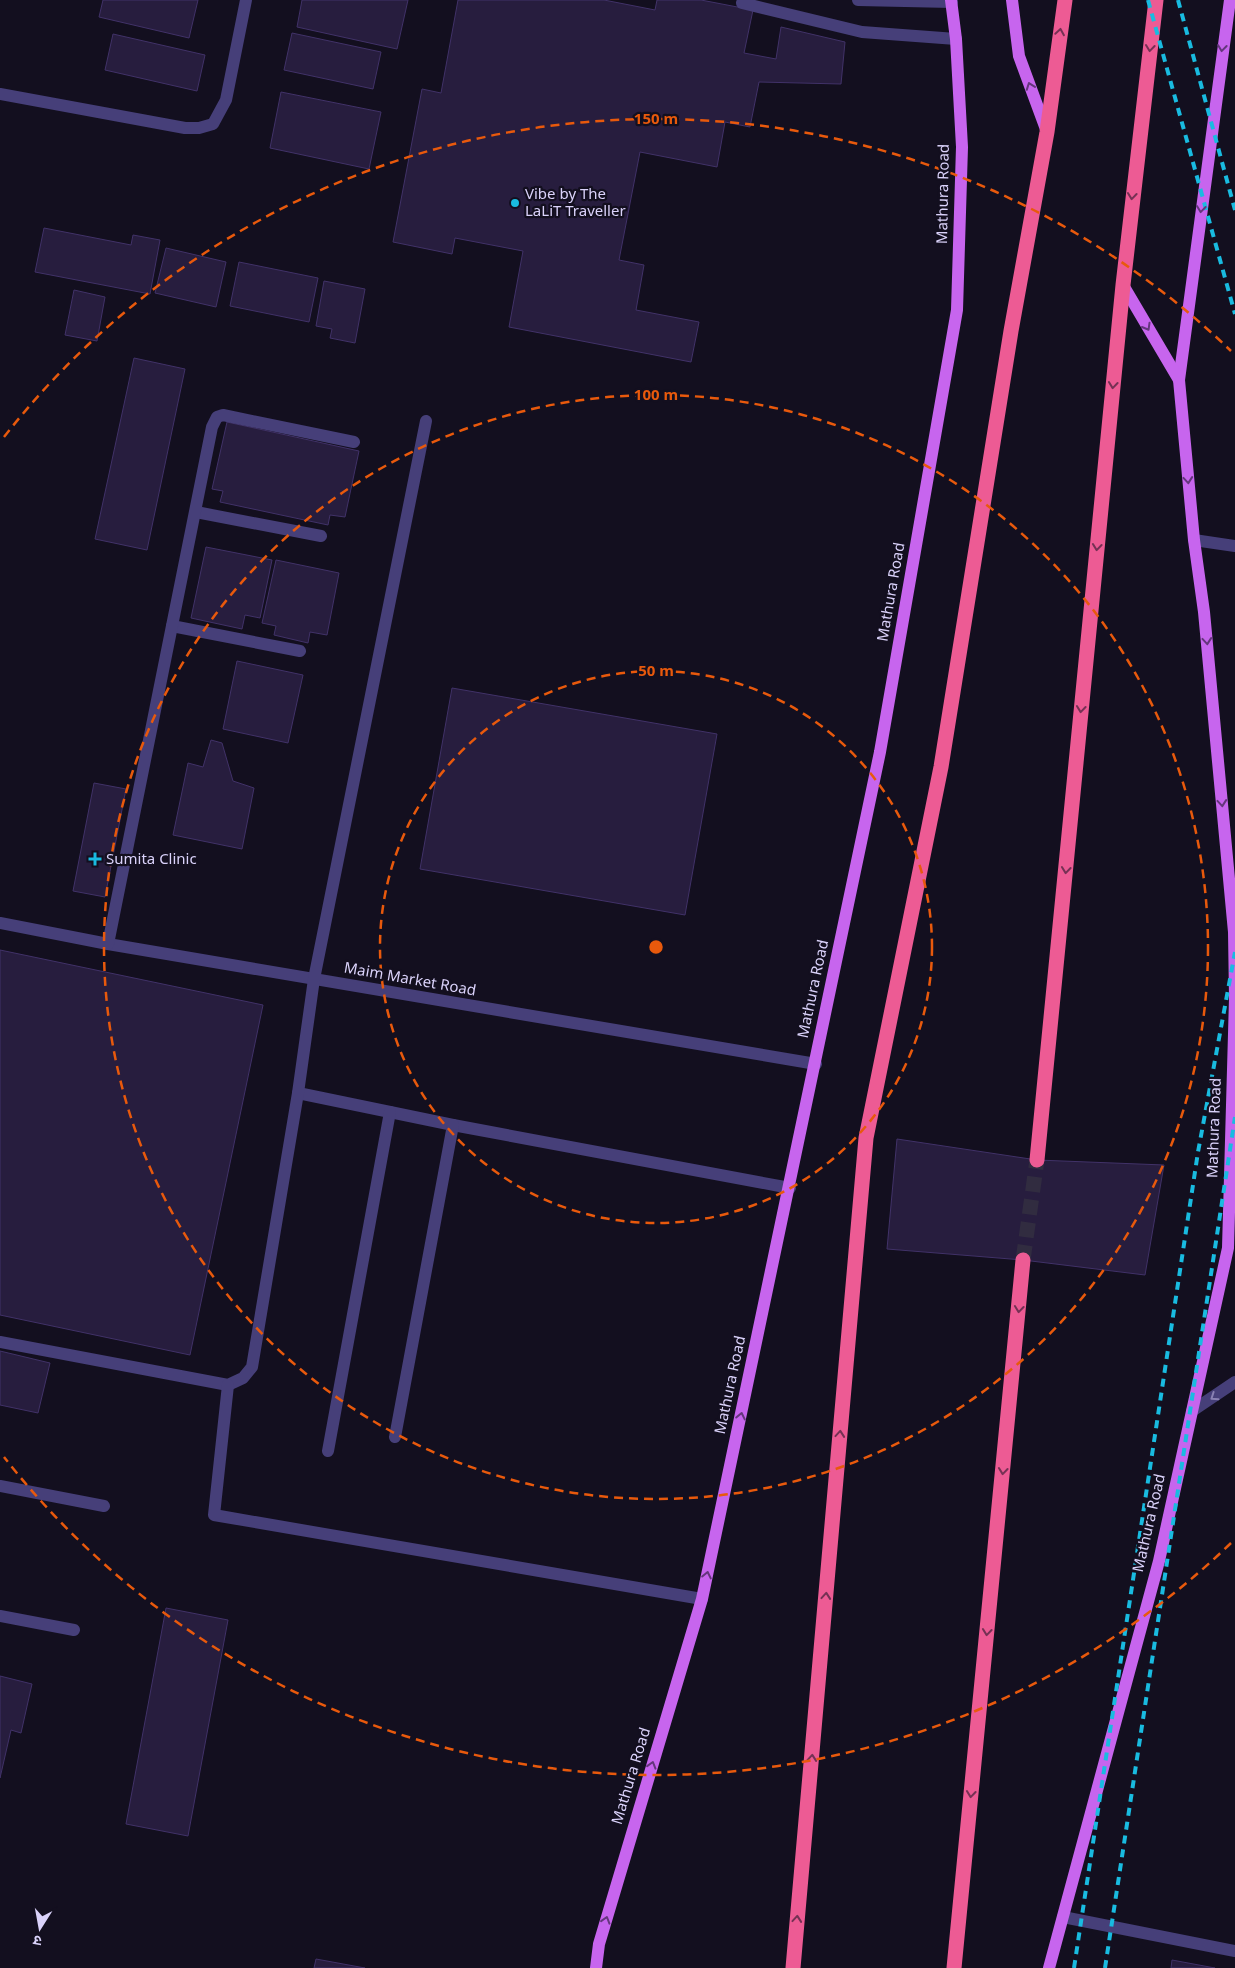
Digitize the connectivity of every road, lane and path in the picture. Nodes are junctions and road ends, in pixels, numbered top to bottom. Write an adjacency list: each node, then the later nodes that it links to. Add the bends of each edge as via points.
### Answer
1 (246, 0): 11 (street, via 226,100 213,124 185,128)
2 (858, 0): 7 (street)
3 (1012, 0): 12 (main road, one-way to 3, via 1019,56)
4 (1065, 0): 12 (highway, one-way to 4)
5 (1156, 0): 13 (highway, one-way to 13)
6 (1230, 0): 9 (main road)
7 (951, 1): 10 (main road, Mathura Road)
8 (742, 3): 10 (street, via 862,32)
9 (1230, 25): 14 (main road, one-way to 14)
10 (956, 40): 27 (main road, Mathura Road, via 962,147 957,310 880,752)
11 (0, 94)
12 (1046, 132): 49 (highway, one-way to 12, via 866,1138 941,767)
13 (1123, 284): 14 (main road, Mathura Road, one-way to 14); 31 (highway, one-way to 31)
14 (1179, 380): 19 (main road, Mathura Road, one-way to 19)
15 (426, 421): 26 (street)
16 (354, 442): 17 (street, via 224,415 217,417 212,427)
17 (196, 512): 18 (street); 21 (street)
18 (321, 536)
19 (1194, 540): 20 (street); 24 (main road, Mathura Road, one-way to 24, via 1204,612)
20 (1235, 546)
21 (172, 626): 22 (street); 25 (street)
22 (300, 651)
23 (0, 923): 25 (street, Maim Market Road)
24 (1234, 932): 33 (main road, Mathura Road)
25 (108, 944): 26 (street, Maim Market Road)
26 (314, 979): 27 (street, Maim Market Road); 28 (street)
27 (816, 1064): 32 (main road, Mathura Road)
28 (298, 1093): 29 (street); 37 (street, via 252,1367 244,1378)
29 (390, 1112): 30 (street); 40 (street)
30 (453, 1125): 32 (street); 39 (street)
31 (1037, 1160)
32 (790, 1188): 43 (main road, Mathura Road, one-way to 32)
33 (1231, 1253): 38 (main road, Mathura Road)
34 (1023, 1260): 50 (highway, one-way to 50)
35 (0, 1342): 37 (street)
36 (1235, 1382): 38 (street, one-way to 38)
37 (228, 1385): 43 (street, via 214,1515)
38 (1192, 1411): 46 (main road, Mathura Road, via 1160,1561)
39 (395, 1437)
40 (328, 1451)
41 (0, 1486): 42 (street)
42 (104, 1506)
43 (702, 1600): 48 (main road, Mathura Road, one-way to 43, via 599,1944)
44 (0, 1616): 45 (street)
45 (74, 1630)
46 (1063, 1917): 47 (street); 51 (main road, Mathura Road)
47 (1235, 1951)
48 (596, 1968)
49 (793, 1968)
50 (954, 1968)
51 (1049, 1968)

